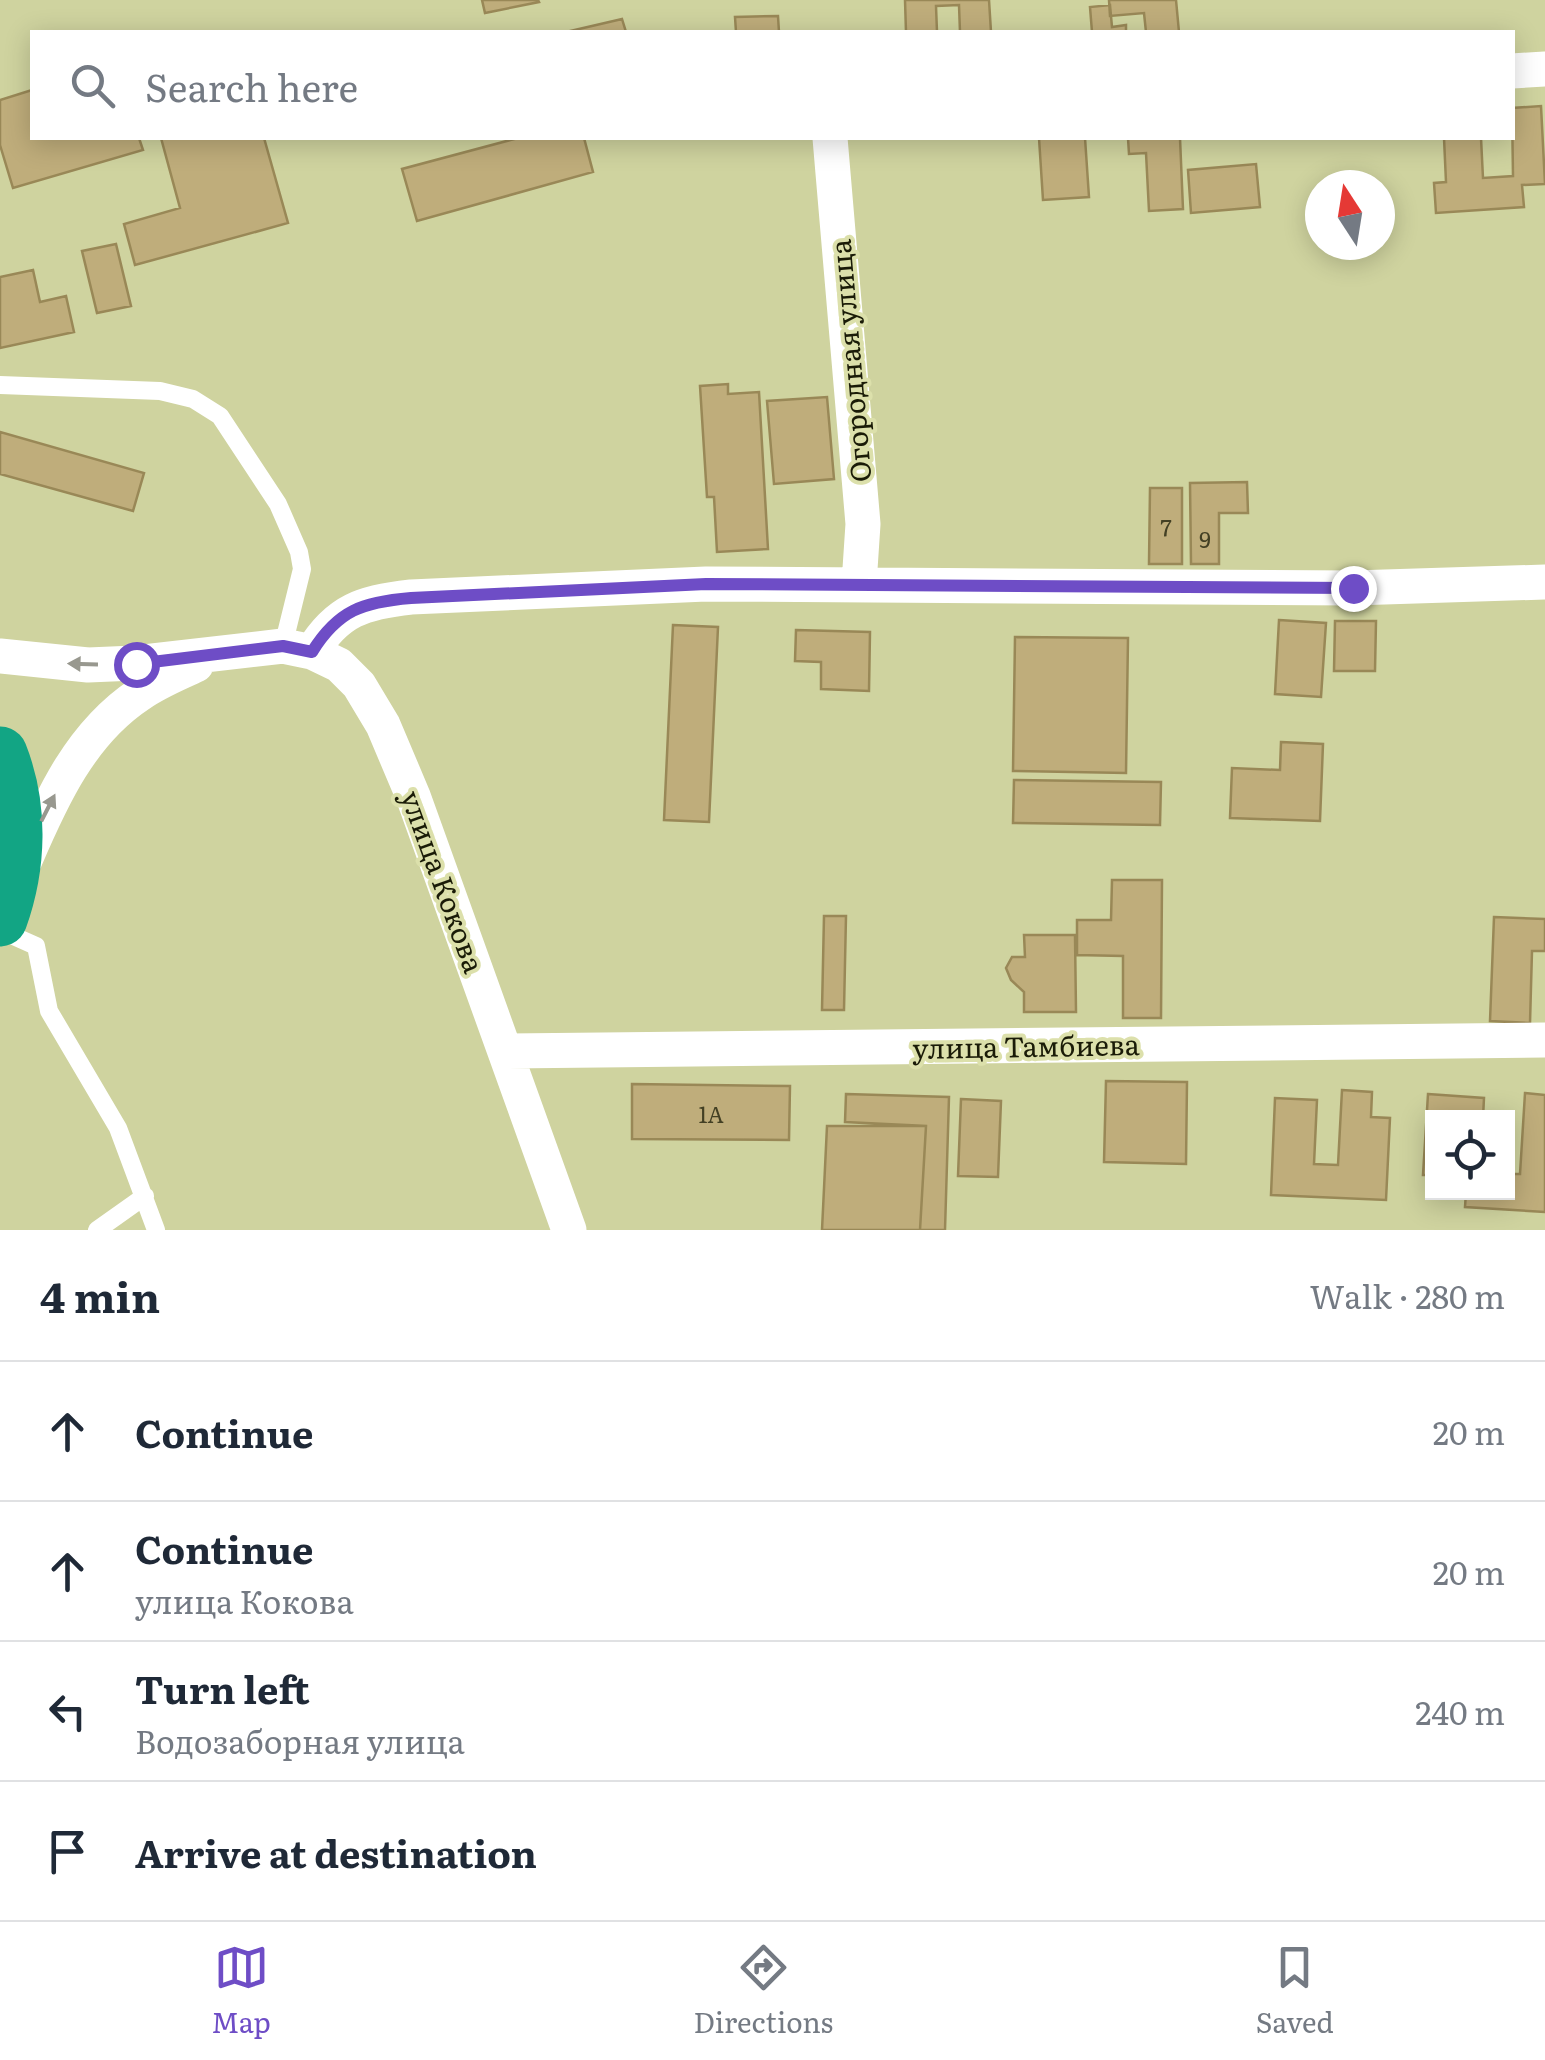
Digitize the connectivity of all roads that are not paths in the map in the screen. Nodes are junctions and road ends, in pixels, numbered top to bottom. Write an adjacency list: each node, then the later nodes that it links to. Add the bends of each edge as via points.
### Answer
1 (1545, 69): 2 (street)
2 (1515, 71)
3 (830, 140): 6 (street, Огородная улица, via 863,524)
4 (0, 384): 7 (lane, via 160,391 193,399 220,416 278,504 300,552)
5 (1545, 582): 6 (street, via 1353,588)
6 (859, 584): 7 (street, via 706,584 389,600 345,614)
7 (298, 649): 9 (street); 13 (street, улица Кокова, via 339,664 383,725)
8 (0, 656): 9 (street, one-way to 8, via 88,665)
9 (215, 656): 11 (street, one-way to 9, via 44,812 80,752 140,694)
10 (0, 754): 11 (highway, via 16,832)
11 (3, 915): 14 (lane, via 36,946 49,1011 118,1128)
12 (1545, 1040): 13 (street, улица Тамбиева)
13 (506, 1051): 17 (street, улица Кокова)
14 (145, 1196): 15 (lane); 16 (lane)
15 (97, 1230)
16 (156, 1230)
17 (570, 1230)

